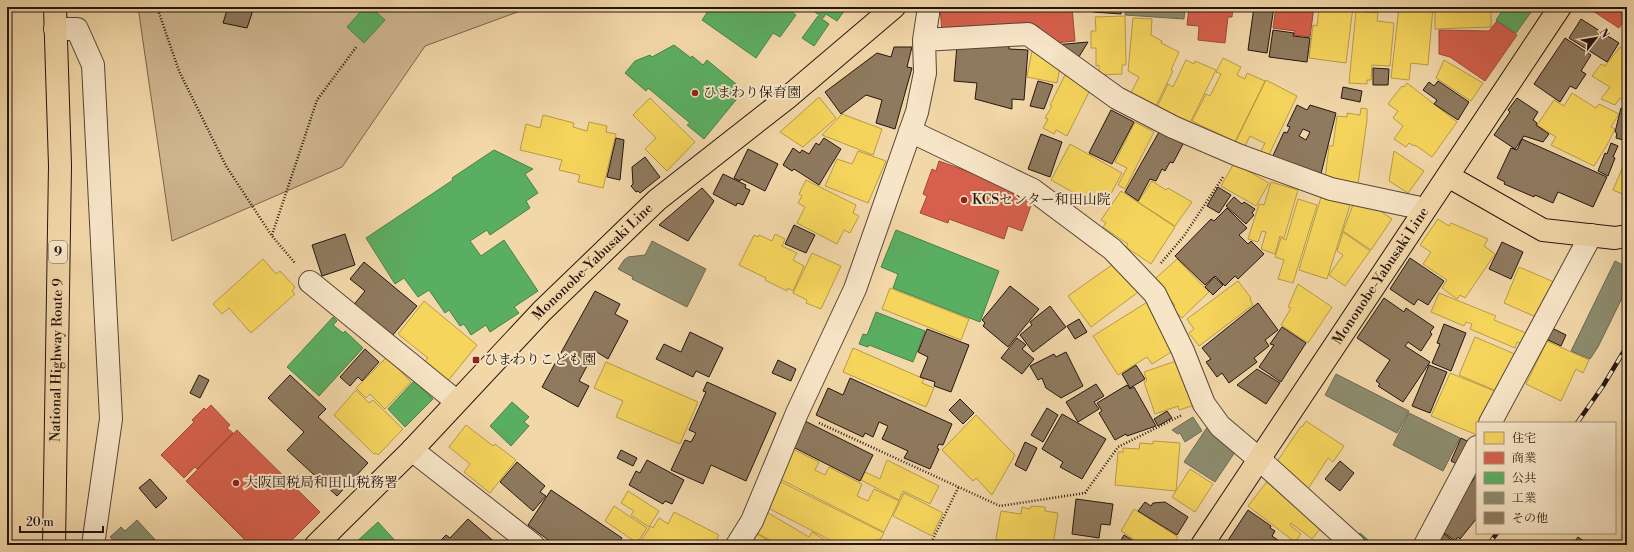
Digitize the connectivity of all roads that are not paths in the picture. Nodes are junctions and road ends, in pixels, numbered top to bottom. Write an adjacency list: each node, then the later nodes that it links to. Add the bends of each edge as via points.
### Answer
1 (55, 7): 5 (main road, National Highway Route 9 / 9)
2 (894, 7): 13 (main road, Mononobe-Yabusaki Line, via 787,98 657,200 542,311)
3 (929, 7): 6 (street)
4 (1560, 7): 8 (main road, Mononobe-Yabusaki Line)
5 (55, 29): 18 (main road, National Highway Route 9 / 9, via 60,166); 19 (street, via 77,29 93,65 111,419)
6 (924, 40): 7 (street, via 925,73 917,112); 9 (street, via 1028,34 1117,98 1238,155 1331,189)
7 (910, 131): 17 (street, via 1033,190 1112,249 1155,294 1183,351 1204,404 1220,426); 22 (street, via 855,289 797,413 752,521)
8 (1448, 176): 9 (main road, Mononobe-Yabusaki Line); 10 (main road, via 1543,230)
9 (1425, 209): 17 (main road, Mononobe-Yabusaki Line)
10 (1591, 235): 11 (main road, via 1614,238); 14 (street)
11 (1627, 236)
12 (310, 282): 13 (street)
13 (456, 401): 15 (main road, Mononobe-Yabusaki Line)
14 (1491, 422)
15 (412, 450): 20 (main road, Mononobe-Yabusaki Line); 21 (street)
16 (1476, 450): 25 (street)
17 (1259, 459): 23 (main road, Mononobe-Yabusaki Line); 24 (street)
18 (54, 545)
19 (93, 545)
20 (316, 545)
21 (533, 545)
22 (736, 545)
23 (1202, 545)
24 (1354, 545)
25 (1425, 545)

